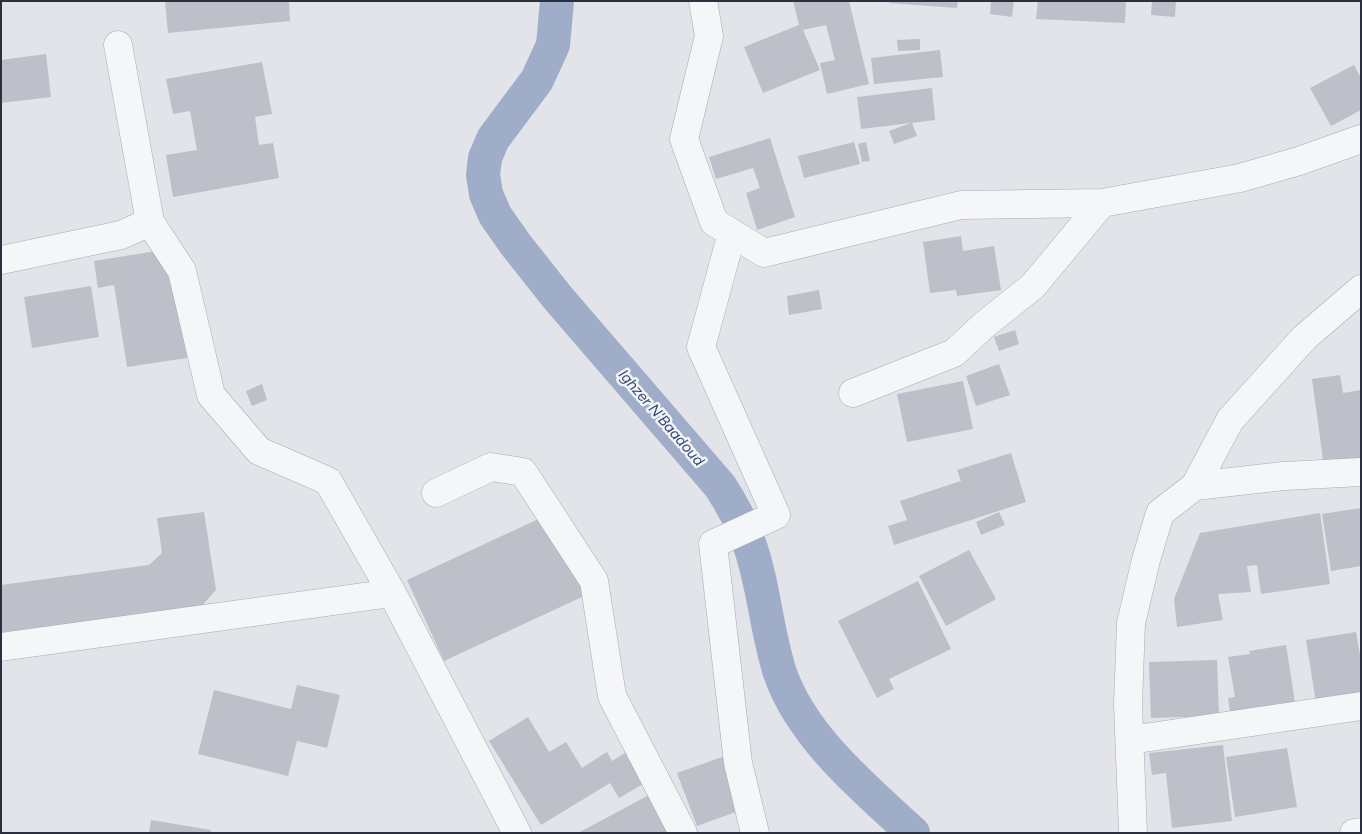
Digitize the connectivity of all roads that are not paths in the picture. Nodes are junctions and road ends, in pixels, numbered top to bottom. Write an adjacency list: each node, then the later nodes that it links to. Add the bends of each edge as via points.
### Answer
1 (703, 1): 6 (street, via 709,36 684,139 714,222)
2 (118, 45): 5 (street)
3 (1361, 139): 4 (street, via 1240,178)
4 (1102, 203): 6 (street, via 961,205 764,253); 9 (street, via 1033,286 954,352)
5 (150, 222): 7 (street, via 121,235); 13 (street, via 182,271 211,395 259,451 328,481)
6 (732, 233): 20 (street, via 701,347 776,515 713,544 738,763)
7 (1, 260)
8 (1361, 290): 11 (street, via 1304,338 1230,420)
9 (853, 392)
10 (1361, 472): 11 (street)
11 (1195, 486): 16 (street, via 1160,513 1146,560 1131,623)
12 (436, 493): 19 (street, via 491,467 523,472 594,581 612,696)
13 (392, 593): 14 (street); 18 (street)
14 (1, 647)
15 (1361, 706): 16 (street)
16 (1130, 740): 21 (street)
17 (1361, 832): 22 (street)
18 (517, 833)
19 (682, 833)
20 (756, 833)
21 (1134, 833)
22 (1354, 833)

